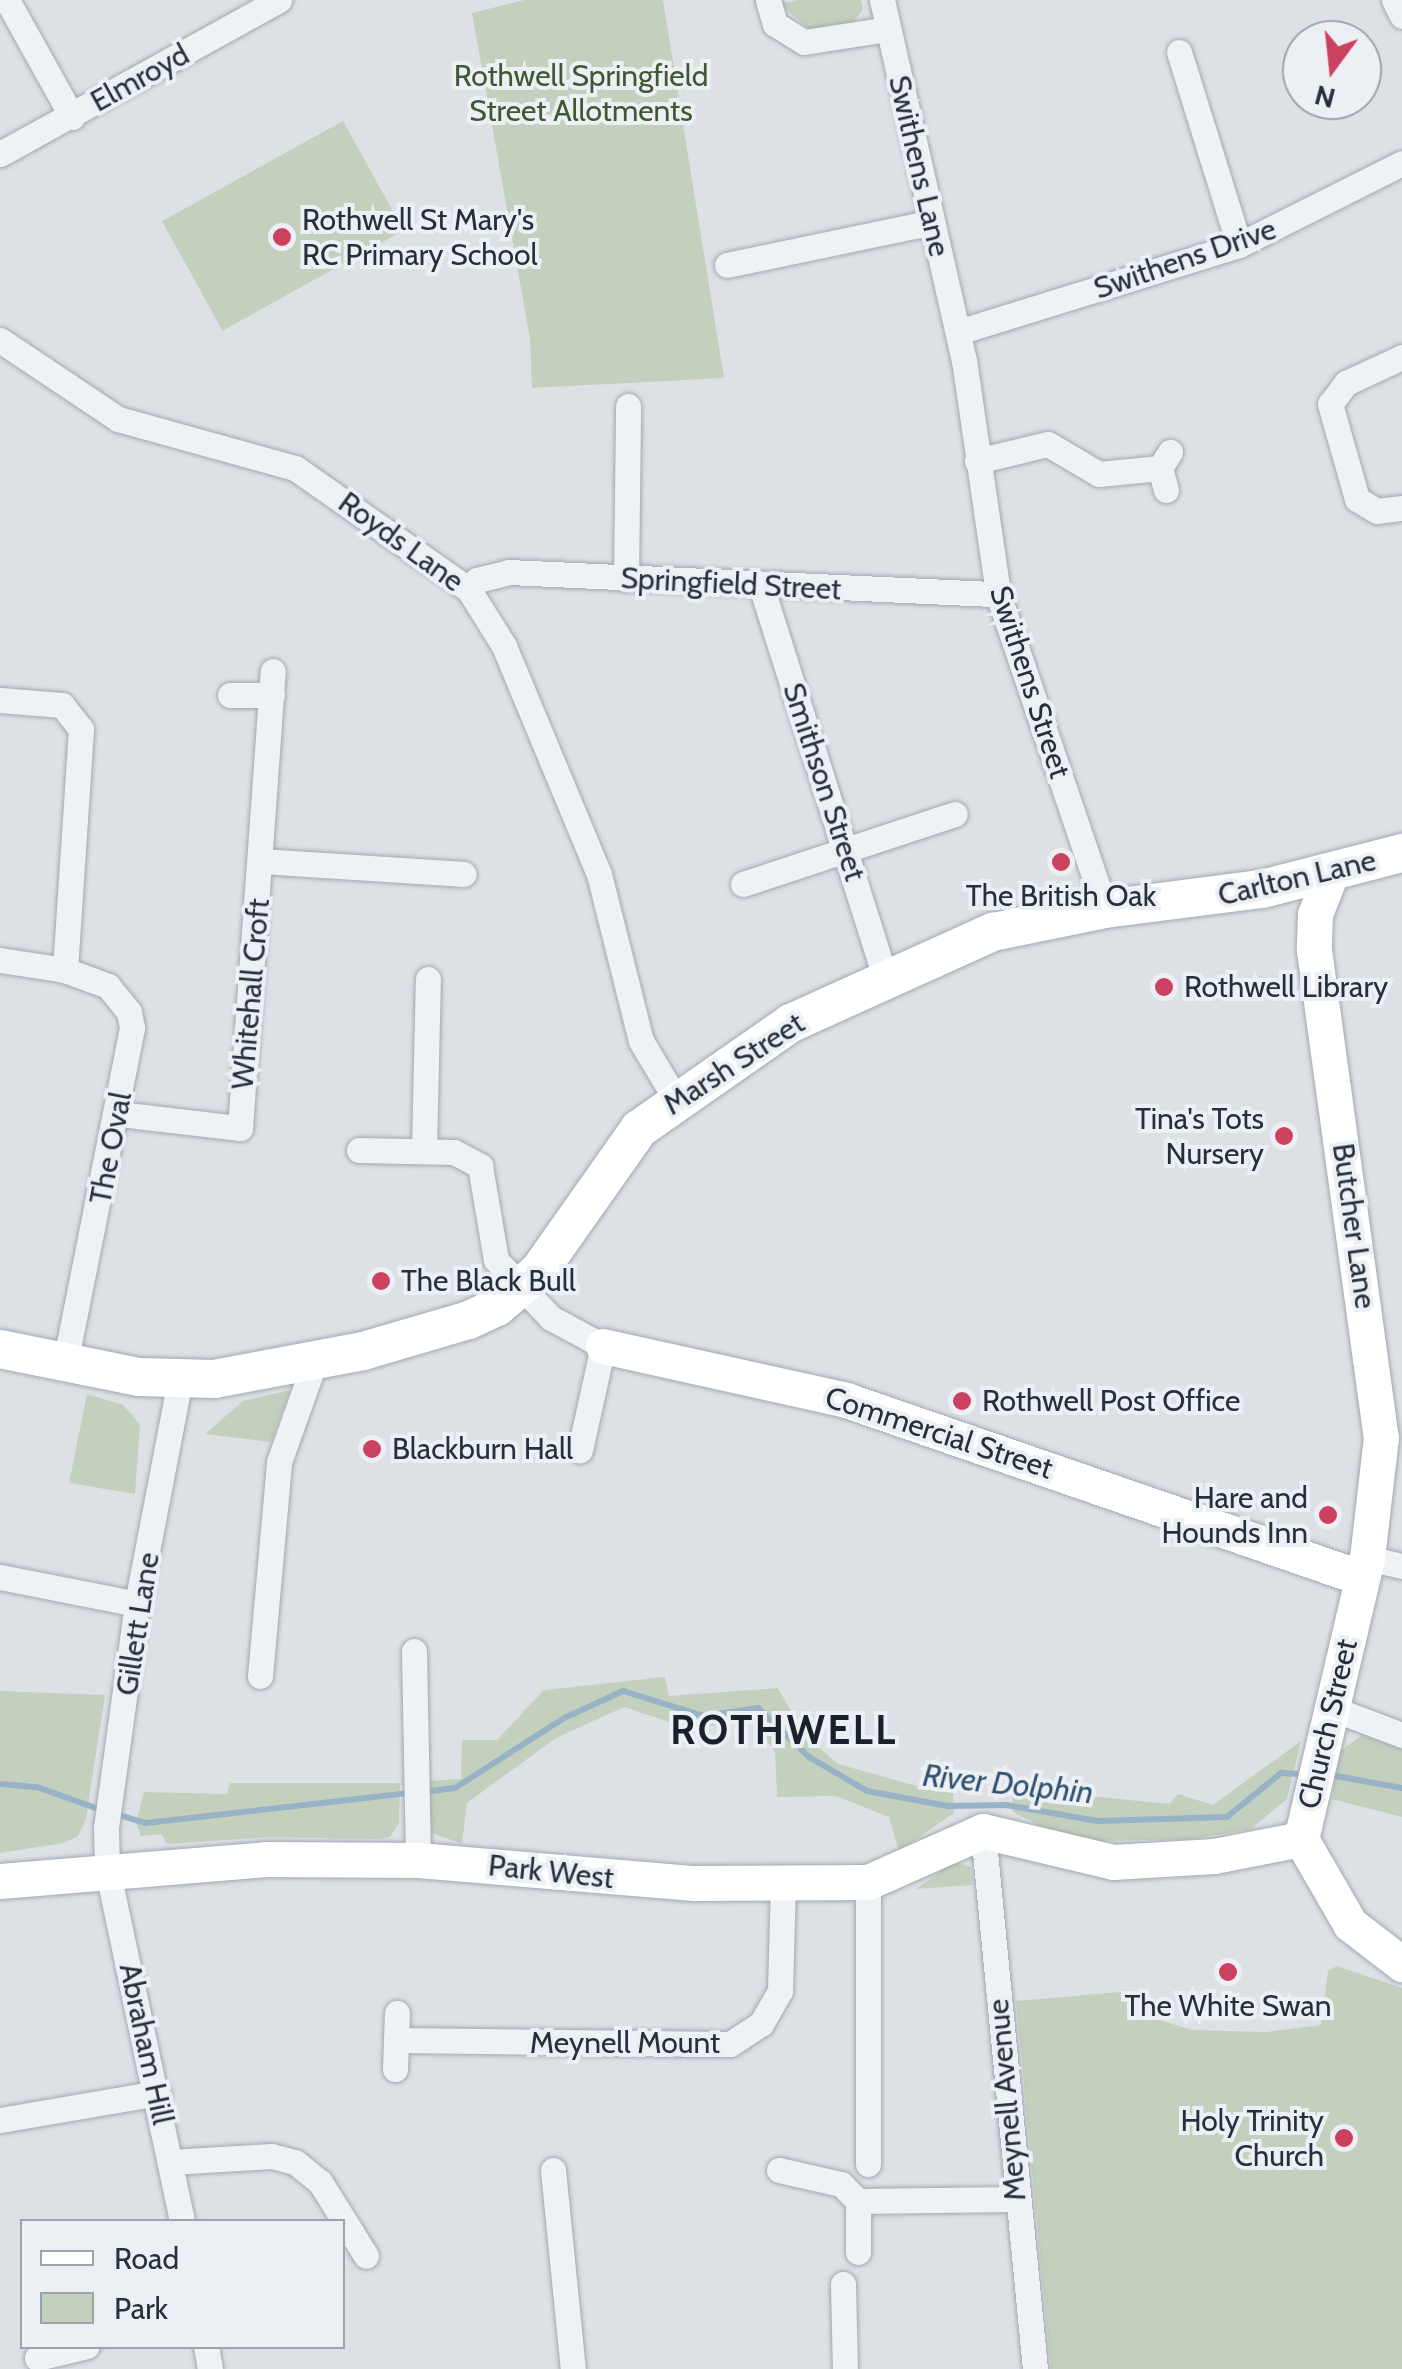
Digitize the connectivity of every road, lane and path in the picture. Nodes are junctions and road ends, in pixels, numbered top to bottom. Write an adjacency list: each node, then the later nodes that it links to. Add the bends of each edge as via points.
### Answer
1 (7, 0): 9 (street)
2 (279, 0): 9 (street, Elmroyd)
3 (768, 0): 7 (street, via 783,32 804,42)
4 (882, 0): 7 (street, Swithens Lane)
5 (1394, 0): 6 (street)
6 (1402, 16)
7 (888, 29): 12 (street, Swithens Lane)
8 (1179, 52): 13 (street)
9 (72, 117): 10 (street, Elmroyd)
10 (0, 154)
11 (1402, 163): 13 (street, Swithens Drive)
12 (932, 222): 14 (street); 15 (street, Swithens Lane)
13 (1239, 244): 15 (street, Swithens Drive)
14 (727, 266)
15 (958, 332): 19 (street, Swithens Street)
16 (0, 340): 24 (street, Royds Lane, via 76,397 118,419 296,468)
17 (1402, 357): 21 (street, via 1346,382 1330,404 1357,498 1377,511)
18 (628, 406): 22 (street)
19 (976, 461): 20 (street, via 1048,444 1099,474); 25 (street, Swithens Street)
20 (1166, 470)
21 (1402, 508)
22 (626, 580): 23 (street, Springfield Street); 24 (street, Springfield Street, via 508,572 477,580)
23 (761, 586): 25 (street, Springfield Street); 29 (street, Smithson Street)
24 (469, 590): 41 (street, Royds Lane, via 504,646 599,874 641,1041)
25 (998, 594): 36 (street, Swithens Street)
26 (230, 695): 31 (street, Whitehall Croft, via 272,683)
27 (0, 700): 38 (street, via 62,704 81,730)
28 (954, 814): 29 (street)
29 (846, 849): 34 (street); 39 (street, Smithson Street)
30 (1402, 853): 33 (main road, Carlton Lane)
31 (262, 861): 32 (street, Whitehall Croft); 42 (street, Whitehall Croft, via 238,1140)
32 (464, 874)
33 (1330, 876): 35 (main road, Carlton Lane); 53 (street, Butcher Lane, via 1312,928 1316,975 1381,1437)
34 (743, 884)
35 (1191, 901): 36 (main road, Marsh Street)
36 (1105, 909): 39 (main road, Marsh Street, via 993,932)
37 (0, 960): 38 (street, The Oval)
38 (65, 970): 42 (street, The Oval, via 108,986 128,1012)
39 (885, 978): 41 (main road, Marsh Street, via 792,1023)
40 (428, 979): 44 (street)
41 (674, 1098): 45 (main road, Marsh Street, via 639,1129 568,1236)
42 (120, 1114): 49 (street, The Oval)
43 (358, 1150): 44 (street)
44 (424, 1150): 45 (street, Commercial Street, via 454,1152 480,1166 496,1260)
45 (521, 1289): 46 (street, Commercial Street, via 551,1318); 48 (main road, Marsh Street, via 469,1320)
46 (603, 1346): 51 (street); 53 (street, Commercial Street, via 846,1400)
47 (0, 1348): 49 (main road, Marsh Street)
48 (315, 1361): 50 (main road, Marsh Street); 57 (street, via 279,1462)
49 (65, 1362): 50 (main road, Marsh Street)
50 (180, 1380): 55 (street, Gillett Lane)
51 (580, 1450)
52 (1402, 1566): 53 (street, Commercial Street)
53 (1364, 1568): 58 (street, Church Street)
54 (0, 1578): 55 (street)
55 (137, 1604): 63 (street, Gillett Lane, via 106,1828)
56 (414, 1651): 62 (street)
57 (260, 1676)
58 (1331, 1708): 59 (street); 61 (street, Church Street)
59 (1402, 1735)
60 (984, 1831): 61 (street, via 1113,1862 1214,1856); 65 (street, Park West); 77 (street, Meynell Avenue)
61 (1301, 1839): 67 (street, Church Street, via 1337,1906)
62 (418, 1860): 63 (street, Park West); 66 (street, Park West, via 618,1879)
63 (107, 1868): 64 (street, Park West); 71 (street, Abraham Hill)
64 (0, 1881)
65 (868, 1882): 66 (street, Park West); 73 (street)
66 (783, 1883): 69 (street, Meynell Mount, via 780,1990 762,2024 730,2044 712,2049)
67 (1397, 1961)
68 (396, 2013): 69 (street)
69 (396, 2040): 70 (street)
70 (395, 2070)
71 (158, 2093): 72 (street); 74 (street, Abraham Hill)
72 (0, 2120)
73 (860, 2148)
74 (170, 2162): 79 (street, Abraham Hill); 80 (street, via 272,2156 295,2162 320,2182)
75 (553, 2170): 87 (street)
76 (779, 2170): 78 (street, via 841,2184)
77 (1014, 2199): 78 (street); 89 (street, Meynell Avenue)
78 (858, 2200): 82 (street)
79 (181, 2219)
80 (343, 2219)
81 (345, 2222): 83 (street)
82 (858, 2252)
83 (366, 2256)
84 (843, 2284): 88 (street)
85 (74, 2349): 86 (street)
86 (36, 2358)
87 (572, 2369)
88 (844, 2369)
89 (1035, 2369)

